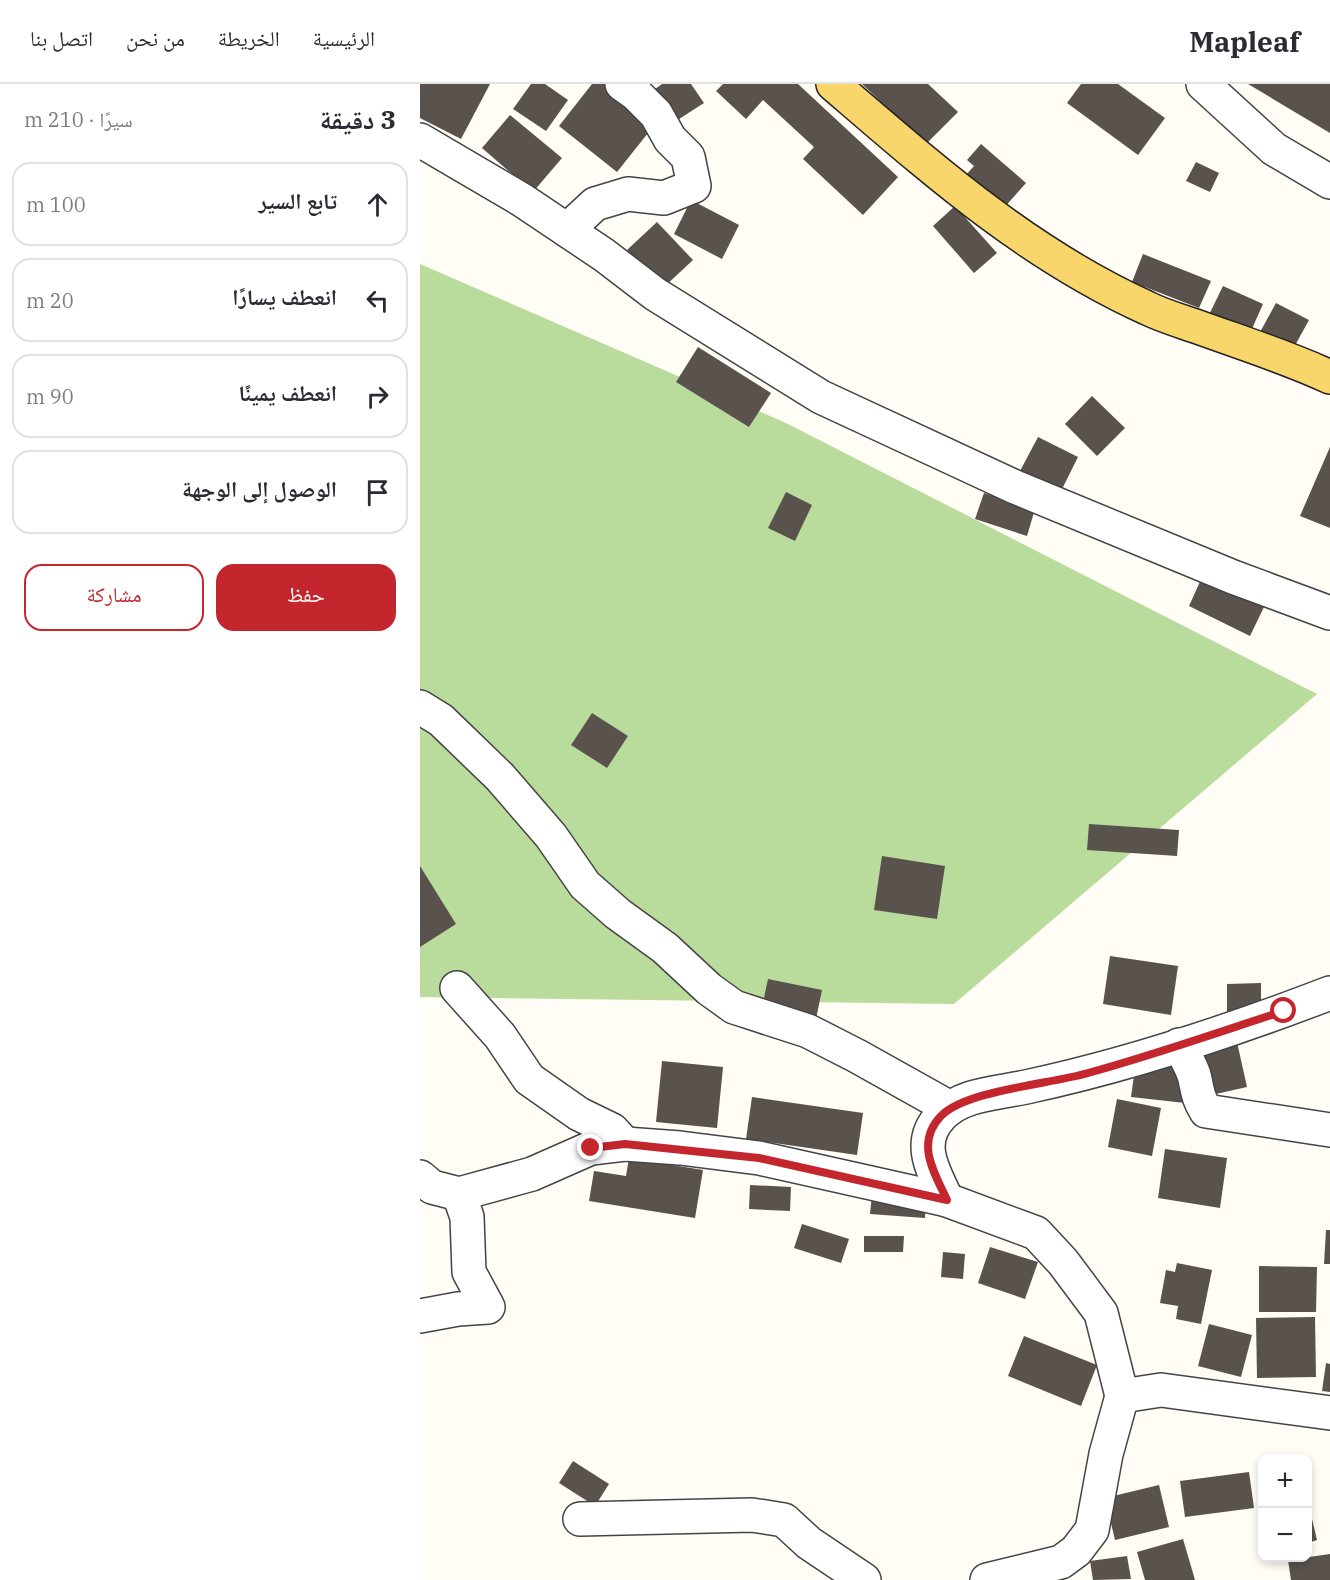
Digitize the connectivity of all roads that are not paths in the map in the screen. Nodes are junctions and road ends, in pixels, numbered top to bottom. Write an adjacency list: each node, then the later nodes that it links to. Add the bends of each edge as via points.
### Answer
1 (622, 84): 6 (street, via 656,114 670,139 688,157 694,186 664,198 628,194 595,204)
2 (833, 84): 7 (main road, via 967,197 1030,244 1076,272 1148,309)
3 (1203, 84): 5 (street, via 1274,149)
4 (420, 140): 6 (street)
5 (1330, 182)
6 (567, 230): 8 (street, via 654,294 821,397 1016,487)
7 (1330, 377)
8 (1330, 614)
9 (420, 707): 13 (street, via 441,720 500,777 551,836 585,885 717,995 734,1007 808,1031)
10 (457, 988): 15 (street, via 500,1036 530,1079 579,1114 612,1130)
11 (1330, 993): 12 (street)
12 (1179, 1045): 13 (street, via 1087,1074 968,1099); 14 (street, via 1194,1077 1197,1097 1206,1111)
13 (950, 1108): 18 (street, via 939,1117 927,1146 928,1161)
14 (1330, 1131)
15 (625, 1144): 17 (street, via 591,1148 532,1174); 18 (street, via 759,1158)
16 (420, 1177): 17 (street, via 432,1187)
17 (459, 1194): 19 (street, via 466,1217 469,1272 488,1307)
18 (947, 1200): 20 (street, via 1036,1233 1063,1262 1101,1313)
19 (420, 1316)
20 (1122, 1396): 21 (street, via 1161,1390); 24 (street, via 1092,1530 1076,1551 1061,1562)
21 (1330, 1413)
22 (580, 1519): 23 (street, via 752,1515 784,1520 809,1543)
23 (864, 1580)
24 (987, 1580)

